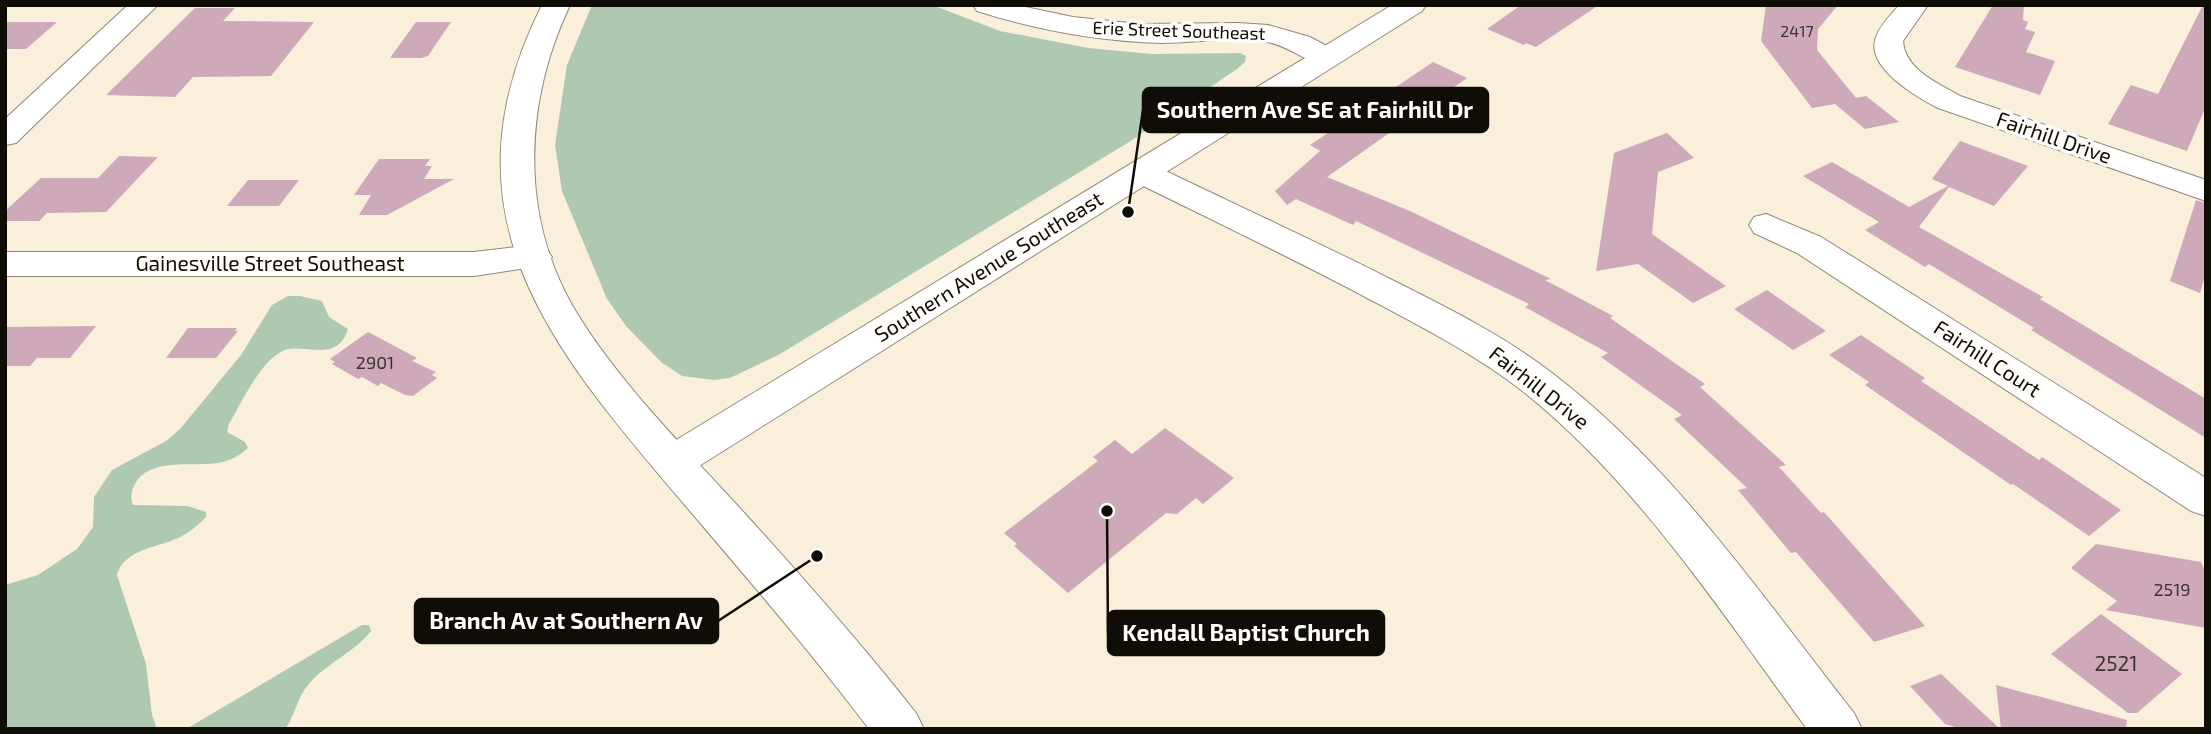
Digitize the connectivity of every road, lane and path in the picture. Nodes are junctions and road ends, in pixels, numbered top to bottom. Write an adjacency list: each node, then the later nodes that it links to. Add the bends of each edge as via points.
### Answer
1 (144, 5): 7 (main road)
2 (556, 5): 11 (main road, via 528,68 517,136 520,197)
3 (987, 5): 6 (main road, Erie Street Southeast, via 1117,31 1261,32)
4 (1412, 5): 6 (main road, Southern Avenue Southeast)
5 (1914, 5): 9 (main road, Fairhill Drive, via 1889,39 1889,51 1916,83 1949,102)
6 (1326, 57): 8 (main road, Southern Avenue Southeast)
7 (5, 136)
8 (1141, 172): 13 (main road, Southern Avenue Southeast); 16 (main road, Fairhill Drive, via 1433,316 1541,385 1606,442 1670,513)
9 (2206, 191)
10 (1766, 225): 14 (main road, Fairhill Court, via 1809,245)
11 (534, 257): 12 (main road, Gainesville Street Southeast, via 474,264); 13 (main road, via 556,306 594,368)
12 (5, 264)
13 (673, 462): 15 (main road, via 787,591)
14 (2206, 499)
15 (899, 729)
16 (1837, 729)

